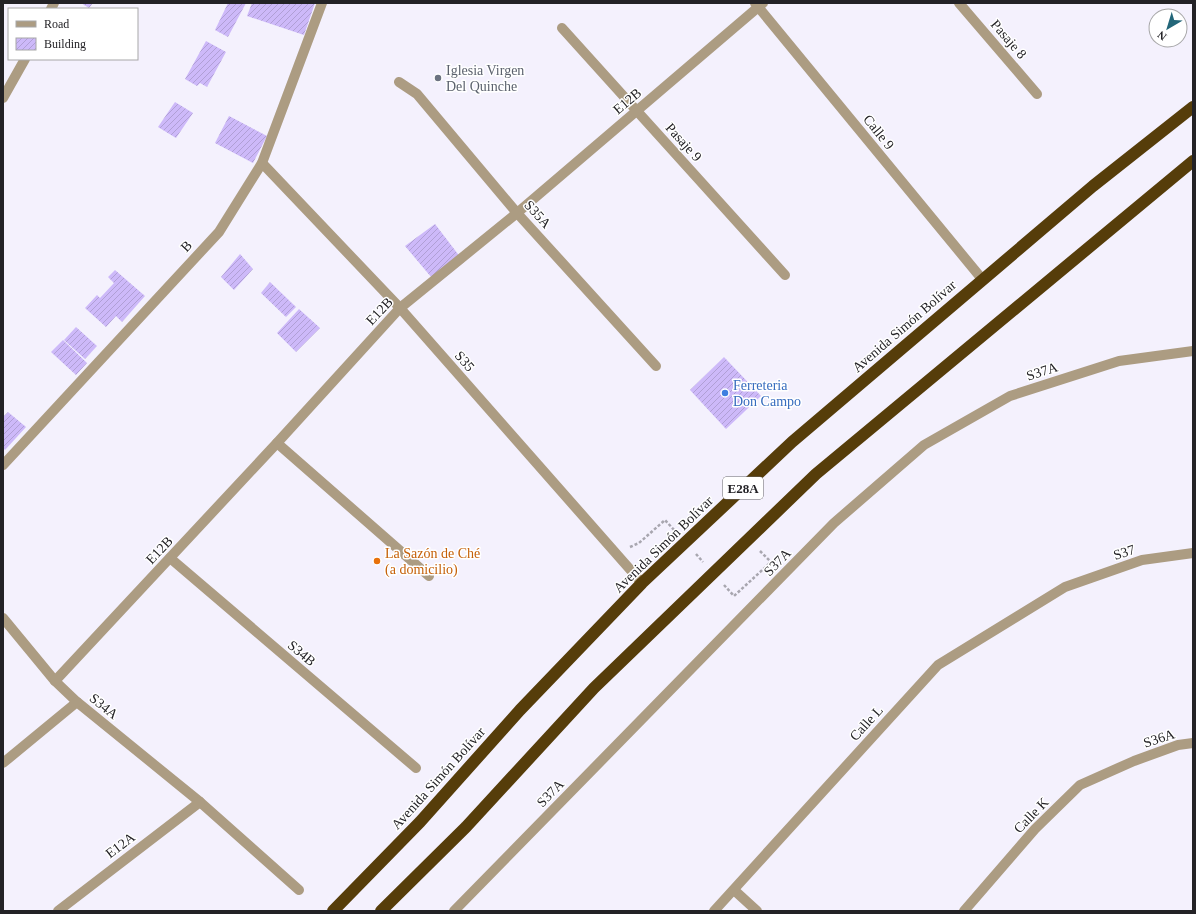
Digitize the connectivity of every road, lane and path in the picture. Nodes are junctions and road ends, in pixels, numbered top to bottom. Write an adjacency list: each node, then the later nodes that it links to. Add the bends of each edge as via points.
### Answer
1 (322, 3): 12 (street, B)
2 (959, 3): 7 (street, Pasaje 8)
3 (759, 4): 10 (street, E12B); 15 (street, Calle 9)
4 (562, 28): 10 (street, Pasaje 9)
5 (24, 60): 8 (street)
6 (399, 82): 13 (street, S35A, via 417,94)
7 (1037, 94)
8 (3, 98)
9 (1193, 107): 15 (highway, Avenida Simón Bolívar / E28A)
10 (636, 111): 13 (street, E12B); 14 (street, Pasaje 9)
11 (1193, 161): 22 (highway, E28A, via 816,474)
12 (262, 163): 16 (street, S35); 20 (street, B, via 219,232)
13 (517, 213): 16 (street, E12B); 18 (street, S35A)
14 (786, 275)
15 (982, 279): 31 (highway, Avenida Simón Bolívar / E28A, via 792,442)
16 (400, 308): 19 (street, E12B); 31 (street, S35)
17 (1193, 351): 29 (street, S37A, via 1119,361 1010,396 924,445 834,523)
18 (656, 366)
19 (278, 443): 26 (street, E12B); 30 (street)
20 (3, 465)
21 (676, 532): 23 (path, via 665,520)
22 (748, 540): 27 (path); 46 (highway, E28A, via 594,688 466,827)
23 (639, 544)
24 (692, 549): 28 (path)
25 (1193, 554): 33 (street, S37, via 1142,560)
26 (170, 558): 35 (street, E12B); 40 (street, S34B)
27 (771, 562): 29 (path); 32 (path, via 734,596)
28 (708, 567)
29 (784, 575): 47 (street, S37A)
30 (429, 576)
31 (642, 583): 45 (highway, Avenida Simón Bolívar / E28A, via 520,710 420,822)
32 (724, 584)
33 (1065, 587): 43 (street, Calle L, via 938,665)
34 (3, 618): 35 (street, S34A)
35 (55, 681): 36 (street, S34A)
36 (77, 702): 39 (street); 41 (street, S34A)
37 (1193, 743): 38 (street, S36A)
38 (1134, 761): 50 (street, Calle K, via 1080,785 1035,829)
39 (3, 763)
40 (416, 768)
41 (200, 802): 42 (street, S34A); 44 (street, E12A)
42 (300, 890)
43 (734, 890): 48 (street, Calle L); 49 (street)
44 (58, 911)
45 (333, 911)
46 (381, 911)
47 (454, 911)
48 (714, 911)
49 (757, 911)
50 (964, 911)

